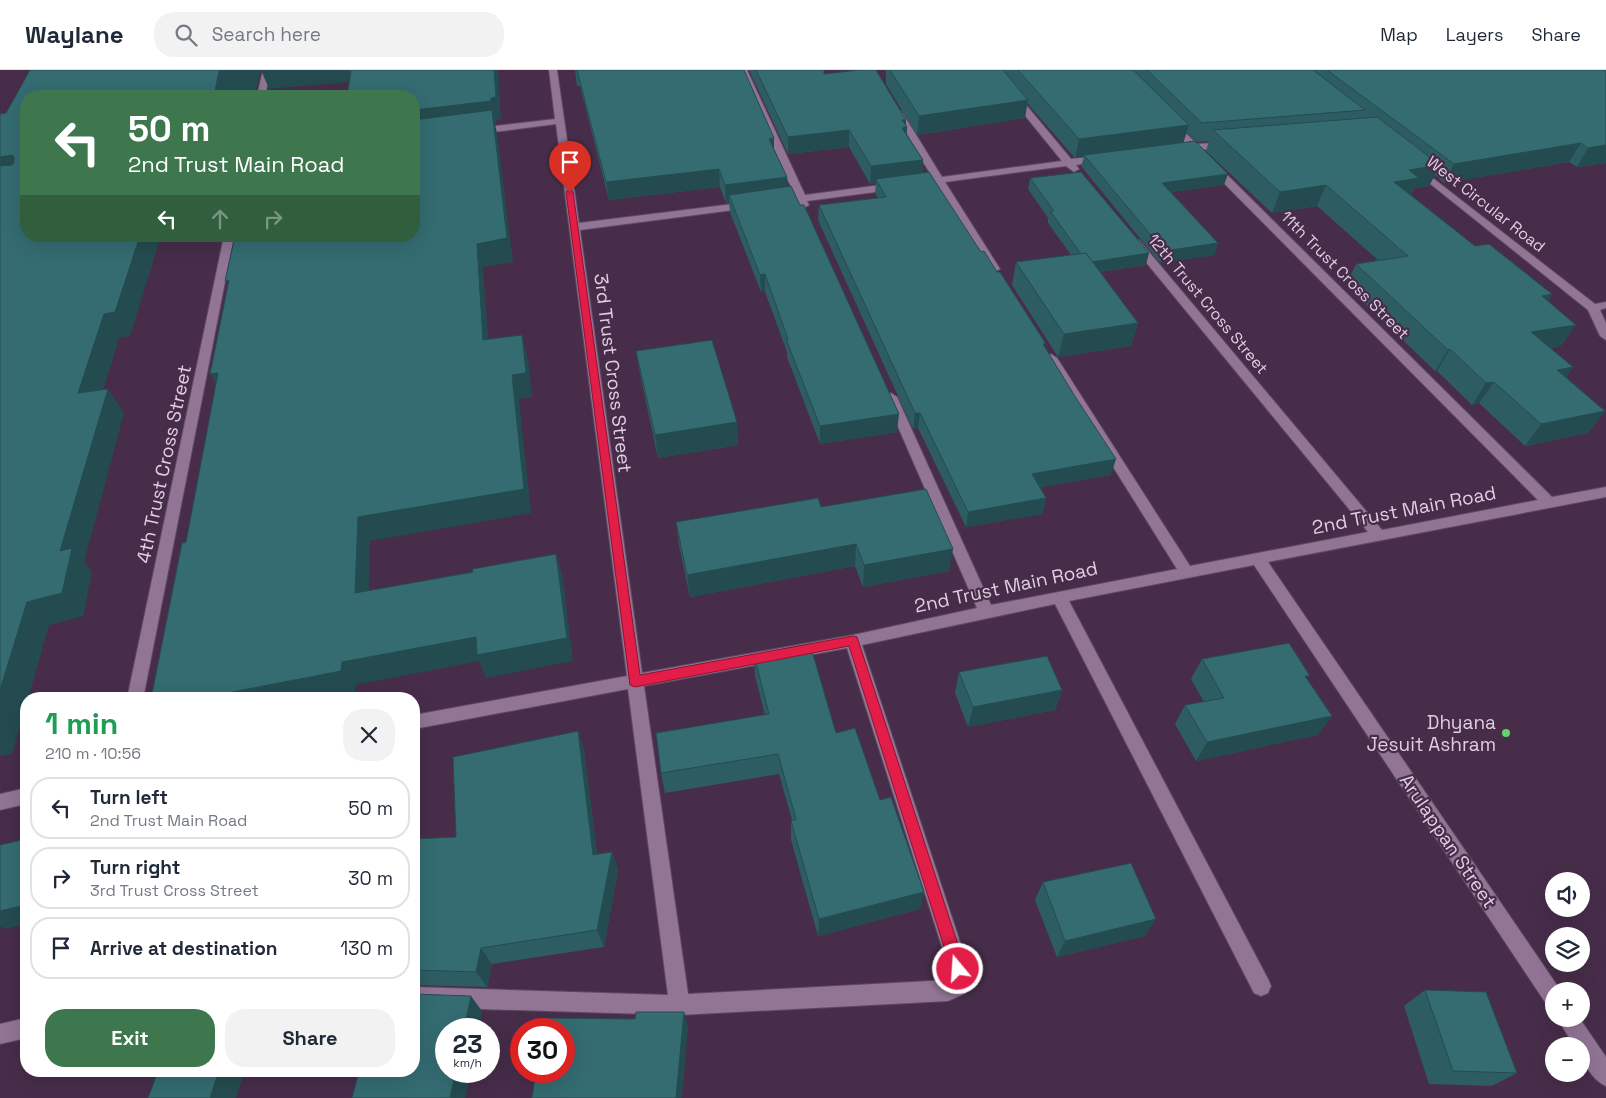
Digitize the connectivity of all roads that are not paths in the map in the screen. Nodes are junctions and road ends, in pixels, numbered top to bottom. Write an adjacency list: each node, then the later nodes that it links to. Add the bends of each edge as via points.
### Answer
1 (267, 70): 5 (street)
2 (552, 70): 8 (street, 3rd Trust Cross Street)
3 (744, 70): 18 (street)
4 (992, 70): 15 (street)
5 (262, 90)
6 (892, 104): 17 (street)
7 (1159, 112): 11 (street, 11th Trust Cross Street)
8 (558, 121): 9 (street); 20 (street, 3rd Trust Cross Street)
9 (472, 132)
10 (1234, 144): 11 (street)
11 (1195, 147): 12 (street); 30 (street, 11th Trust Cross Street)
12 (1166, 151)
13 (1117, 157): 15 (street)
14 (1409, 162): 25 (street, West Circular Road)
15 (1069, 163): 16 (street); 17 (street)
16 (1082, 178)
17 (938, 180): 18 (street); 23 (street)
18 (801, 198): 19 (street); 20 (street)
19 (810, 216)
20 (575, 227): 37 (street, 3rd Trust Cross Street)
21 (1126, 231): 31 (street, 12th Trust Cross Street)
22 (228, 242): 38 (street, 4th Trust Cross Street)
23 (1002, 280)
24 (1606, 305): 25 (street)
25 (1593, 308): 26 (street)
26 (1606, 336)
27 (1044, 347): 33 (street)
28 (886, 388): 35 (street)
29 (1606, 492): 30 (street, 2nd Trust Main Road)
30 (1550, 504): 31 (street, 2nd Trust Main Road)
31 (1379, 536): 32 (street, 2nd Trust Main Road)
32 (1258, 559): 33 (street, 2nd Trust Main Road); 42 (street, Arulappan Street)
33 (1187, 573): 34 (street, 2nd Trust Main Road)
34 (1059, 597): 35 (street, 2nd Trust Main Road); 43 (street)
35 (987, 612): 36 (street, 2nd Trust Main Road)
36 (853, 641): 37 (street, 2nd Trust Main Road); 45 (street, via 958,969 959,986 948,991)
37 (635, 682): 39 (street, 2nd Trust Main Road); 45 (street, 3rd Trust Cross Street)
38 (135, 692)
39 (420, 721)
40 (20, 797): 41 (street)
41 (0, 802)
42 (1545, 985)
43 (1261, 986)
44 (420, 997): 45 (street)
45 (679, 1005)
46 (1573, 1027): 49 (street)
47 (20, 1029): 48 (street)
48 (0, 1034)
49 (1606, 1075)

